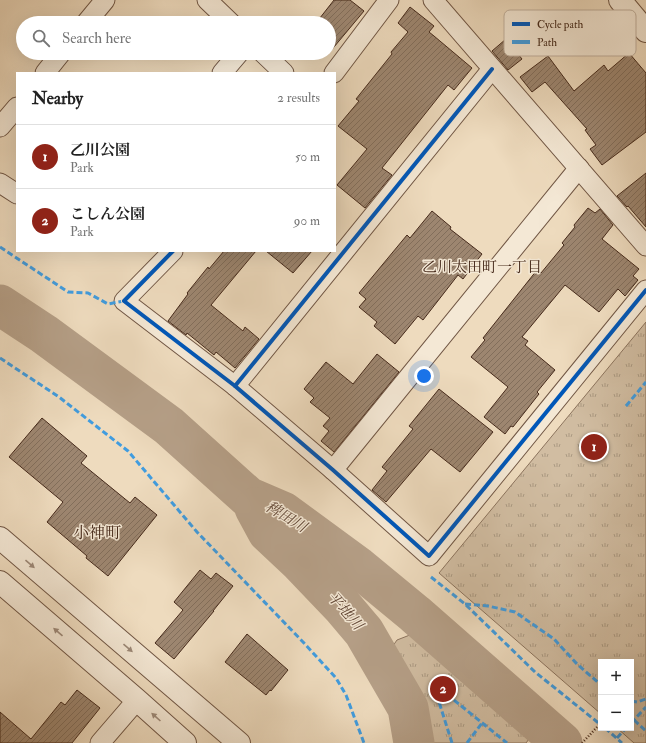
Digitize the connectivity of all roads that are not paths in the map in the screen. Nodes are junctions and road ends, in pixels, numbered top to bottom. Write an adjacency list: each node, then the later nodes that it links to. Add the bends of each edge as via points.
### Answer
1 (105, 0): 7 (street)
2 (207, 0): 8 (street)
3 (389, 0): 18 (street)
4 (433, 0): 14 (street)
5 (620, 0): 6 (street)
6 (628, 10)
7 (92, 16)
8 (224, 16)
9 (636, 19): 10 (street)
10 (646, 31)
11 (55, 60): 15 (street)
12 (233, 60): 16 (street)
13 (270, 60): 17 (street)
14 (492, 69): 21 (street); 27 (street)
15 (46, 72)
16 (223, 72)
17 (283, 72)
18 (335, 72)
19 (16, 108): 20 (street)
20 (0, 127)
21 (578, 168): 24 (street); 28 (street)
22 (0, 183): 23 (street)
23 (16, 193)
24 (646, 246)
25 (172, 252): 27 (street, via 124,301)
26 (646, 290): 28 (street, via 429,556)
27 (235, 386): 28 (street)
28 (333, 470)
29 (0, 538): 34 (street, one-way to 34)
30 (0, 582): 31 (street, one-way to 30)
31 (137, 700): 32 (street); 33 (street, one-way to 31)
32 (100, 743)
33 (185, 743)
34 (238, 743)

